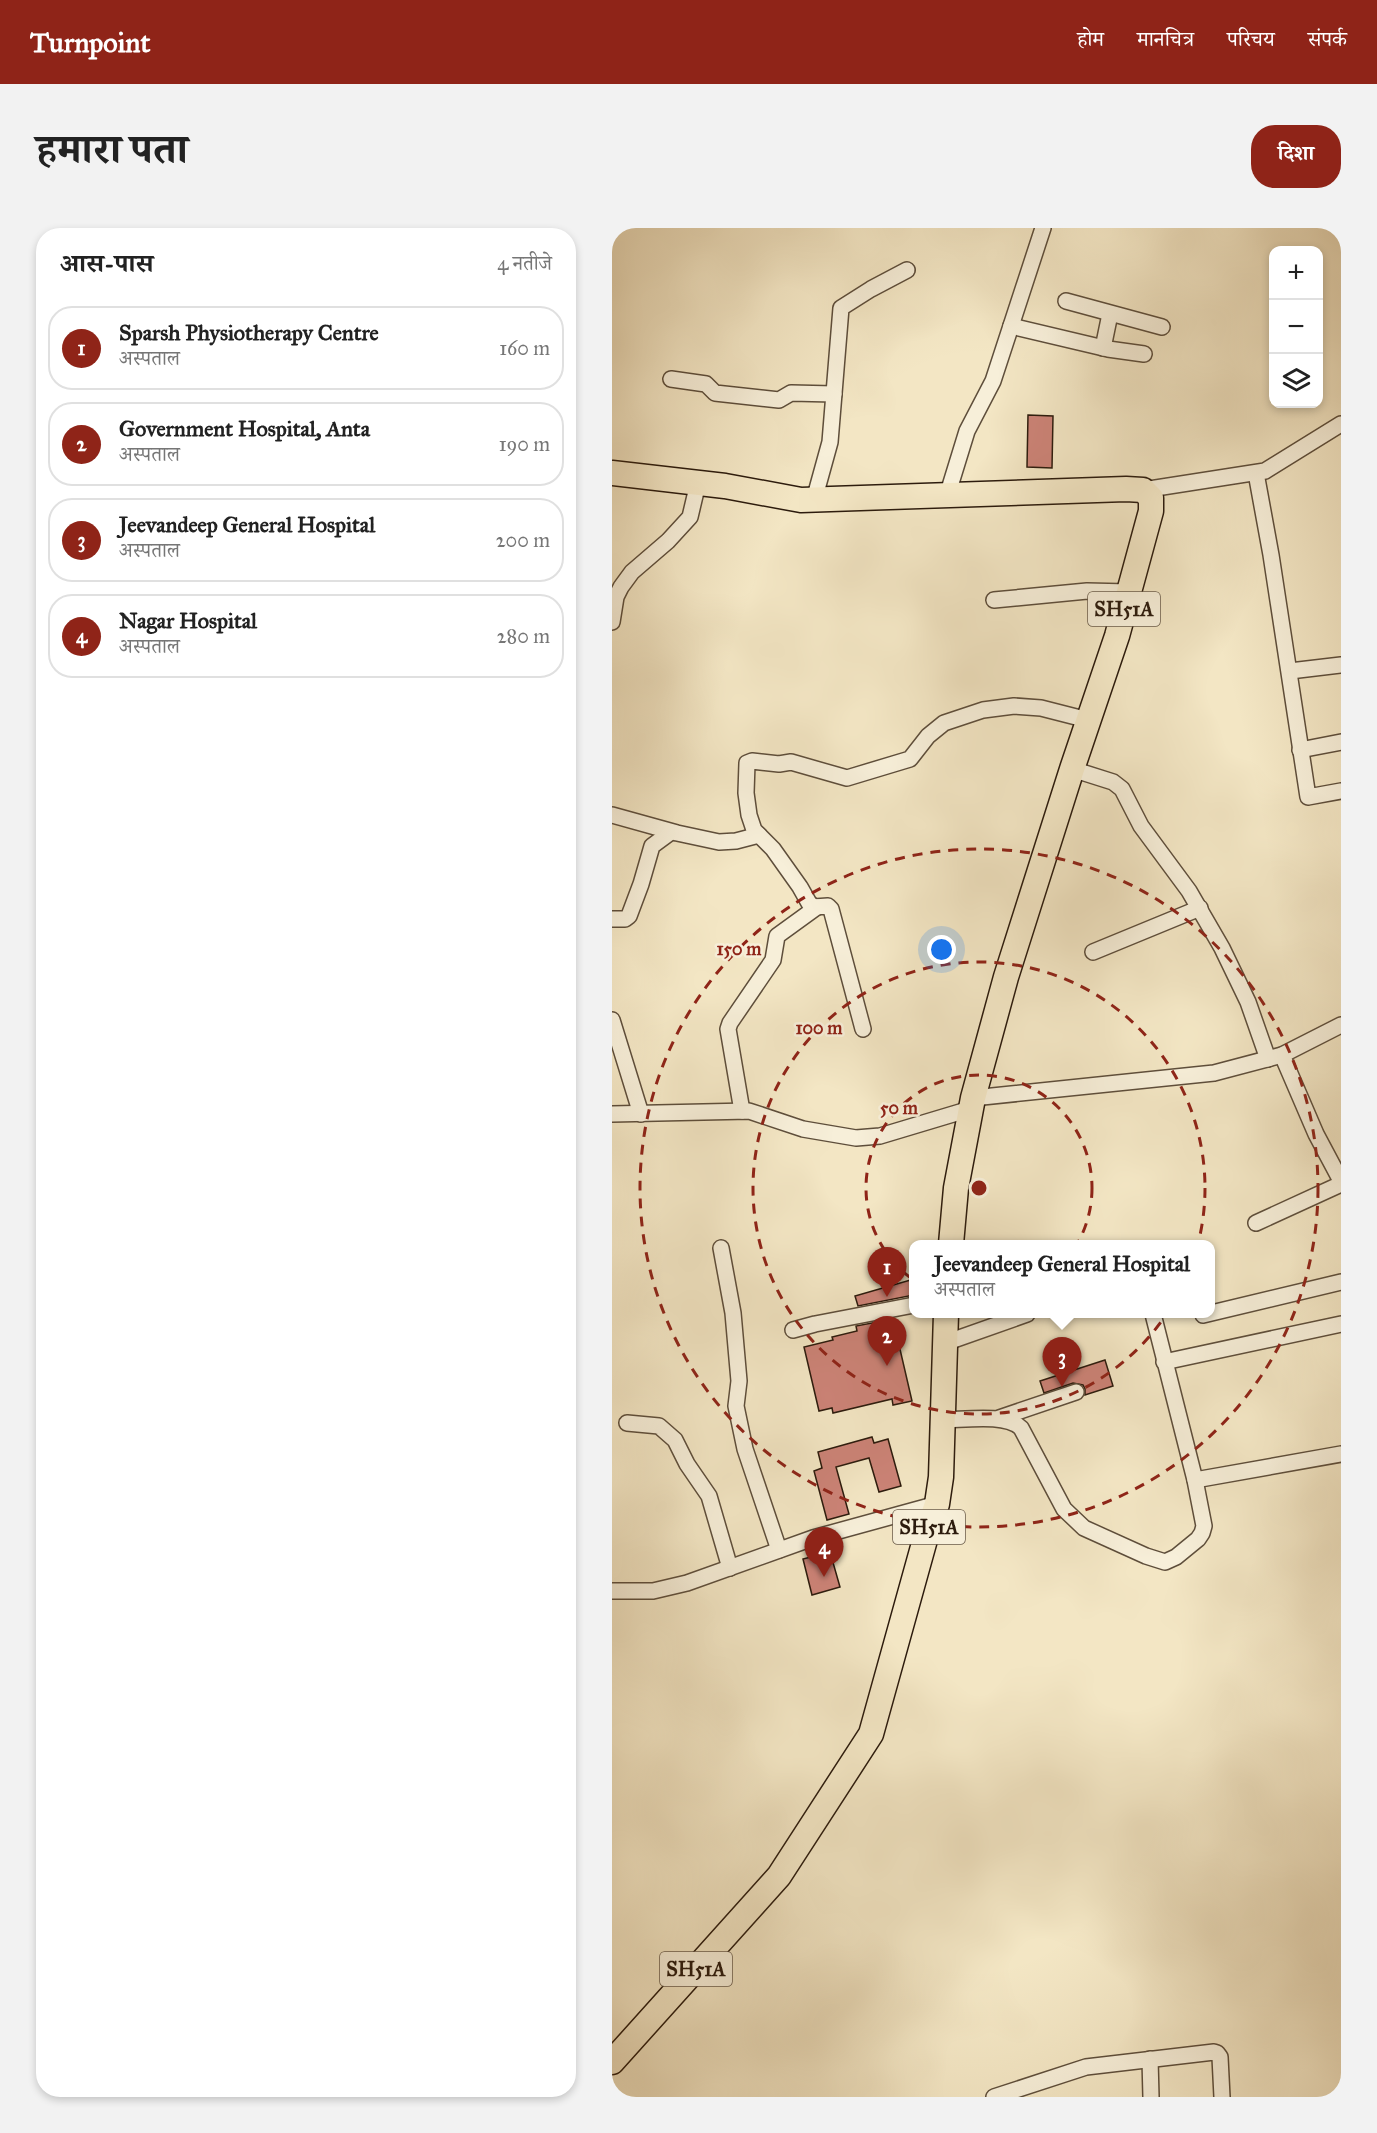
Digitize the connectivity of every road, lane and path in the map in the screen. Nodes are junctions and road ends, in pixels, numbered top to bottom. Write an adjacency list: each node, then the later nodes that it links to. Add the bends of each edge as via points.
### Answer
1 (1043, 228): 5 (street)
2 (907, 270): 10 (street, via 841,308)
3 (1066, 301): 4 (street)
4 (1110, 314): 6 (street); 7 (street)
5 (1011, 326): 7 (street); 16 (street, via 993,381 968,431)
6 (1162, 327)
7 (1103, 348): 8 (street)
8 (1144, 354)
9 (671, 379): 10 (street, via 706,384 715,393 779,400 791,393)
10 (834, 394): 17 (street, via 830,442)
11 (1341, 424): 13 (street)
12 (612, 473): 14 (main road)
13 (1256, 473): 15 (street); 22 (street)
14 (698, 483): 17 (main road); 20 (street, via 690,518 632,572 616,597)
15 (1143, 490): 16 (main road); 18 (main road, SH51A, via 1151,498 1152,507)
16 (947, 496): 17 (main road)
17 (814, 500)
18 (1129, 592): 19 (street, via 1086,591); 23 (main road, SH51A)
19 (994, 600)
20 (612, 622)
21 (1341, 665): 22 (street)
22 (1290, 671): 25 (street)
23 (1088, 720): 26 (main road, SH51A); 30 (street, via 1041,708 983,710 944,723 910,759 847,778 791,762 750,761 746,793 749,815)
24 (1341, 742): 25 (street)
25 (1300, 750): 27 (street, via 1309,797)
26 (1071, 769): 32 (street, via 1119,785 1147,836); 39 (main road, SH51A, via 1006,976)
27 (1341, 791)
28 (612, 815): 29 (street)
29 (670, 832): 30 (street, via 719,842); 33 (street, via 652,846 629,916)
30 (759, 835): 31 (street, via 773,849 808,903)
31 (817, 907): 37 (street, via 831,909); 40 (street, via 777,936 773,960 730,1023)
32 (1200, 908): 34 (street); 38 (street)
33 (612, 919)
34 (1093, 952)
35 (612, 1020): 42 (street)
36 (1341, 1025): 38 (street)
37 (863, 1029)
38 (1275, 1057): 39 (street, via 1214,1073); 43 (street)
39 (971, 1104): 40 (street, via 880,1136 856,1138 803,1129); 45 (main road, SH51A)
40 (742, 1111): 42 (street)
41 (612, 1114): 42 (street)
42 (640, 1114)
43 (1341, 1183): 44 (street)
44 (1256, 1223)
45 (951, 1240)
46 (721, 1248): 64 (street, via 740,1382 736,1406 745,1449)
47 (1341, 1282): 49 (street)
48 (909, 1306): 54 (street)
49 (1215, 1312)
50 (946, 1318): 55 (main road, SH51A)
51 (1015, 1318): 55 (street)
52 (1154, 1318): 56 (street)
53 (1341, 1324): 56 (street)
54 (793, 1330)
55 (945, 1343): 59 (main road, SH51A)
56 (1164, 1362): 62 (street)
57 (1076, 1392): 58 (street)
58 (996, 1419): 59 (street); 62 (street, via 1012,1421 1021,1428 1064,1509 1076,1523 1162,1561 1176,1557 1202,1533)
59 (943, 1420): 63 (main road, SH51A)
60 (627, 1423): 65 (street, via 660,1427 675,1440 709,1496)
61 (1341, 1454): 62 (street)
62 (1195, 1479)
63 (937, 1504): 64 (street); 68 (main road, SH51A, via 871,1734 779,1876)
64 (779, 1550): 65 (street)
65 (730, 1568): 66 (street, via 652,1591)
66 (612, 1591)
67 (1150, 2059): 69 (street, via 1086,2067); 70 (street); 71 (street, via 1217,2053)
68 (612, 2062)
69 (994, 2097)
70 (1151, 2097)
71 (1222, 2097)

